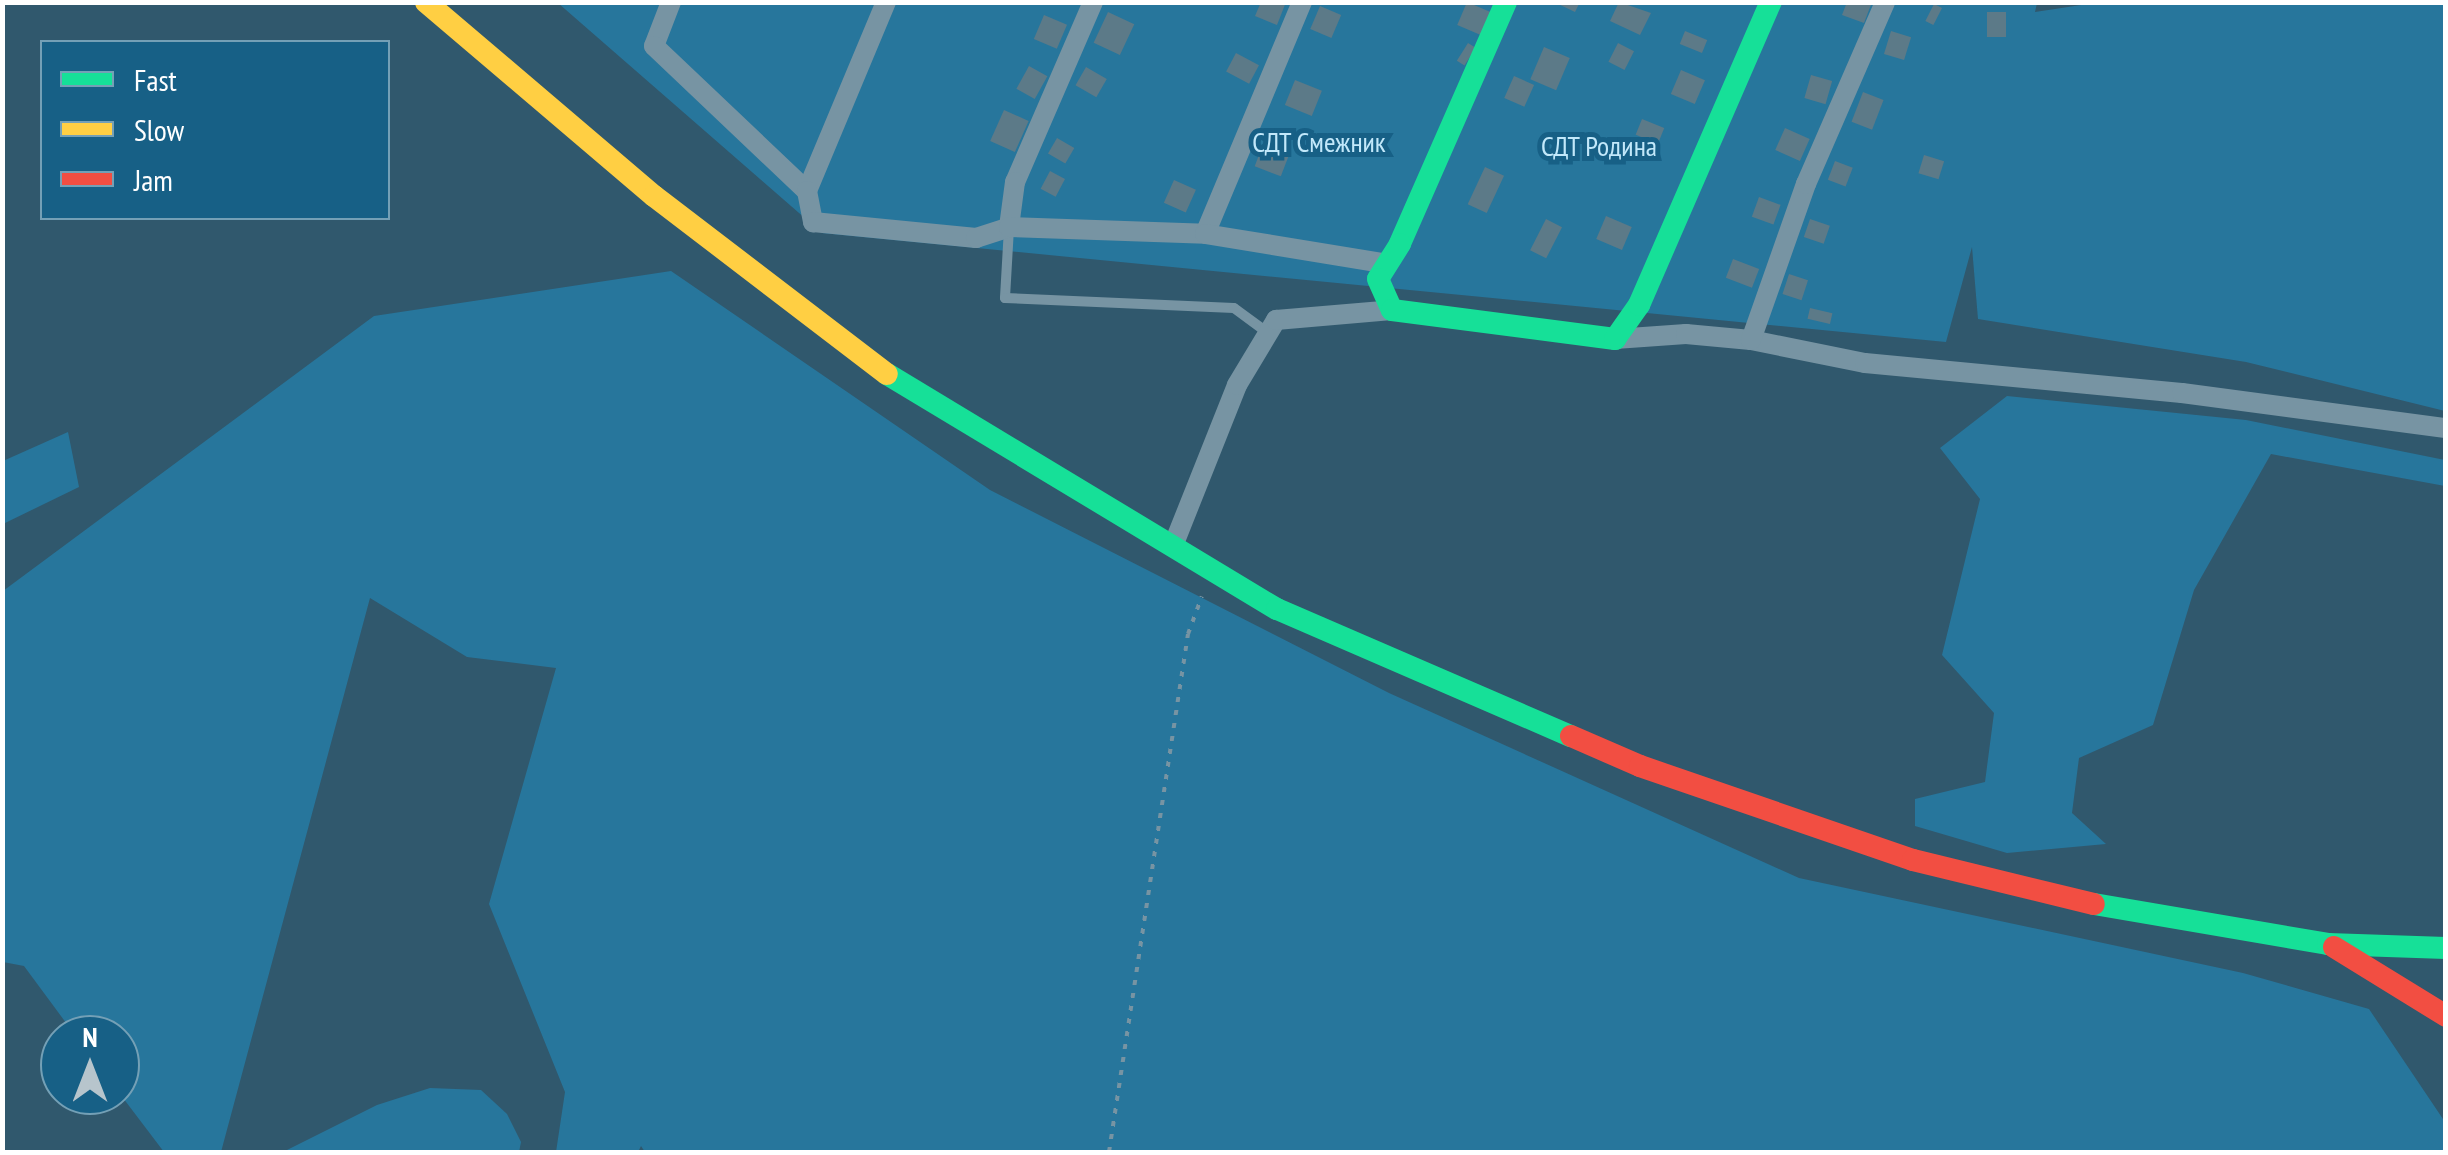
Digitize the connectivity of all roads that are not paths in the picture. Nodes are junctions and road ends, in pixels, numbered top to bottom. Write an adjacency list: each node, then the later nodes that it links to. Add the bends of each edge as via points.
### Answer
1 (426, 2): 18 (street, via 654,196 873,366)
2 (671, 2): 9 (street, via 654,46)
3 (886, 2): 9 (street)
4 (1093, 2): 10 (street, via 1016,182)
5 (1302, 2): 11 (street)
6 (1506, 2): 12 (street)
7 (1772, 2): 15 (street, via 1639,305)
8 (1885, 2): 16 (street, via 1806,184)
9 (807, 192): 10 (street, via 813,222 976,238)
10 (1009, 227): 11 (street); 14 (lane, via 1004,298 1234,308)
11 (1205, 234): 12 (street)
12 (1388, 264): 13 (street, via 1378,279)
13 (1392, 310): 14 (street, via 1276,320); 15 (street)
14 (1268, 333): 18 (street, via 1238,385)
15 (1615, 339): 16 (street, via 1686,334)
16 (1751, 340): 17 (street, via 1865,363 2182,393)
17 (2446, 428)
18 (1173, 546): 19 (street, via 1277,609 1640,766 1913,860 2070,900)
19 (2328, 944): 20 (street); 21 (street)
20 (2446, 948)
21 (2446, 1016)

